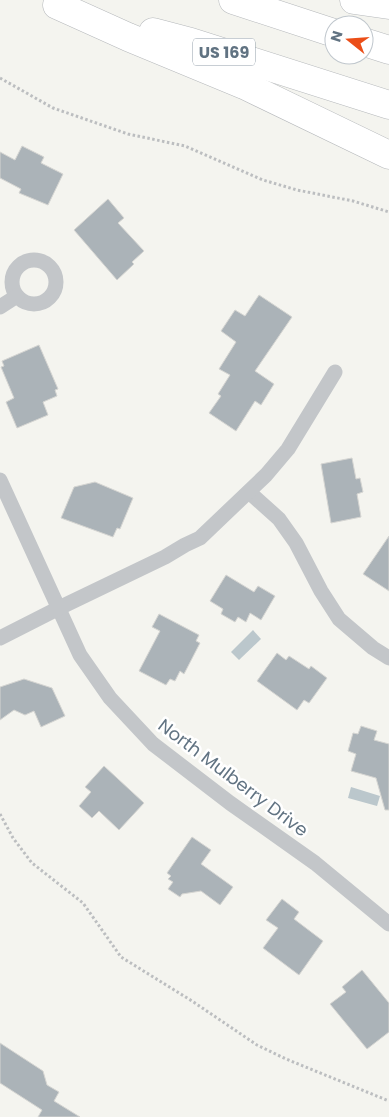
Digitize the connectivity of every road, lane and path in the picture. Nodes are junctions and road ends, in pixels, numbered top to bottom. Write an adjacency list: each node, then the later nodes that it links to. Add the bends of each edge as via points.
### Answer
1 (233, 0): 5 (highway)
2 (354, 0): 4 (highway)
3 (49, 2): 9 (highway, US 169, via 192,42); 10 (highway, via 244,85)
4 (389, 5)
5 (324, 30)
6 (374, 45): 7 (highway)
7 (389, 50)
8 (0, 78): 11 (path, via 53,108 128,134 185,146 263,180)
9 (389, 105)
10 (389, 155)
11 (389, 212)
12 (17, 296): 13 (street)
13 (0, 307)
14 (335, 372): 16 (street, via 288,449)
15 (0, 480): 17 (street, North Mulberry Drive)
16 (250, 492): 17 (street, via 200,538); 19 (street, via 279,519 339,619)
17 (58, 608): 18 (street); 21 (street, North Mulberry Drive, via 80,655 110,698 153,744 315,863)
18 (0, 638)
19 (389, 658)
20 (0, 814): 22 (path, via 32,863 83,903 121,957 257,1045)
21 (389, 924)
22 (389, 1101)

